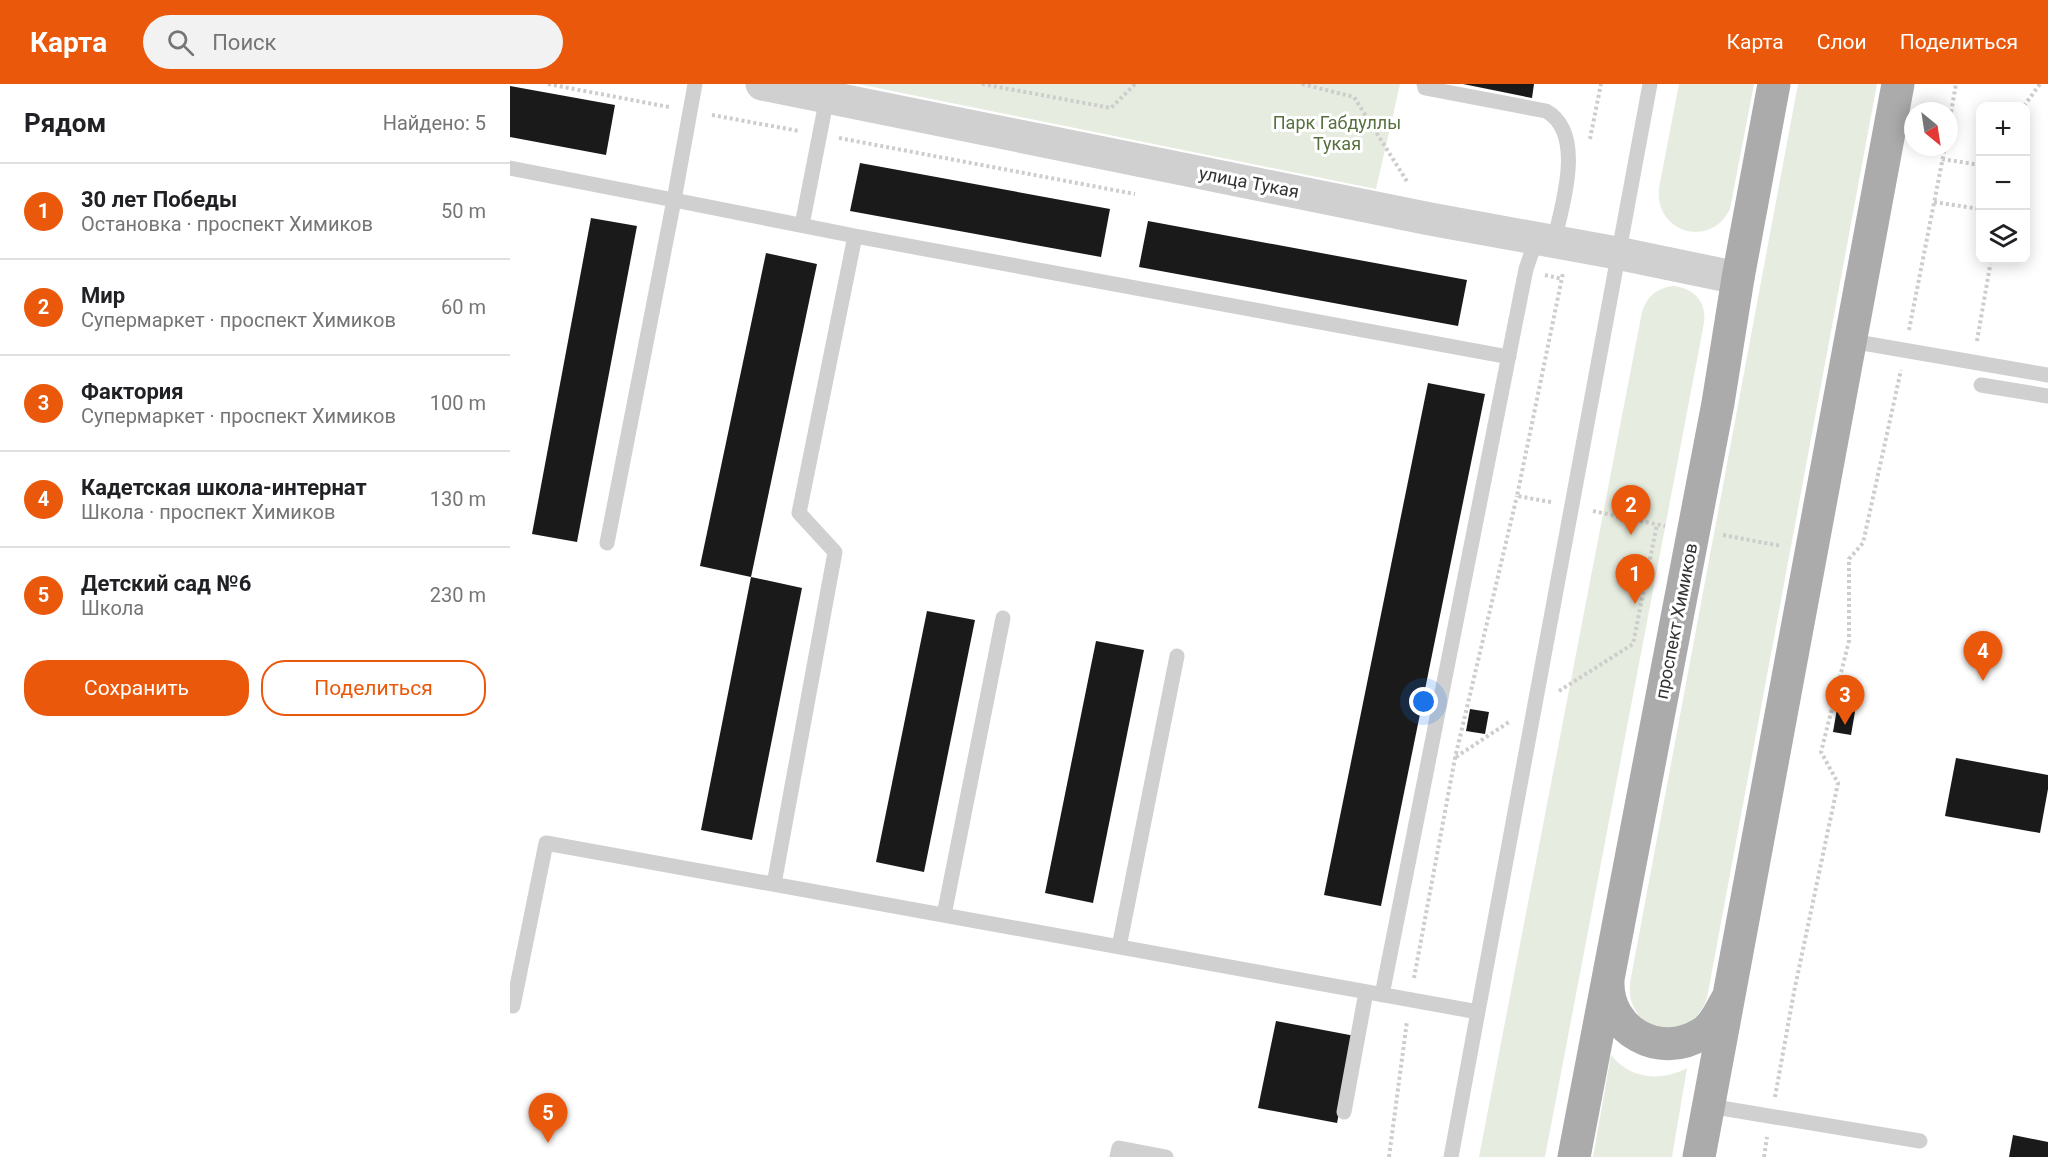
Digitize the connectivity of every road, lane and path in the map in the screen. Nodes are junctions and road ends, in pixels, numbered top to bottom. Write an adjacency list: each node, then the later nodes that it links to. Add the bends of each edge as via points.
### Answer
1 (548, 84): 15 (path)
2 (695, 84): 15 (lane)
3 (762, 84): 12 (street, улица Тукая)
4 (982, 84): 5 (path, via 1111,108)
5 (1135, 84)
6 (1424, 84): 27 (lane, via 1425,88 1546,111 1556,117 1567,141 1568,176)
7 (1650, 84): 28 (lane)
8 (1774, 84): 30 (main road, проспект Химиков)
9 (1898, 84): 32 (main road)
10 (1956, 84): 13 (path)
11 (2040, 84): 14 (path)
12 (827, 97): 16 (lane); 27 (street, улица Тукая, via 1418,217)
13 (1953, 102)
14 (2027, 102)
15 (690, 112): 16 (path); 22 (lane)
16 (819, 134): 21 (path); 25 (lane)
17 (1943, 156): 18 (path)
18 (1942, 159): 19 (path); 23 (path)
19 (1976, 164)
20 (510, 168): 22 (lane)
21 (1135, 194)
22 (674, 200): 25 (lane); 43 (lane)
23 (1934, 201): 24 (path); 33 (path)
24 (1976, 208)
25 (802, 225): 26 (lane)
26 (855, 236): 34 (lane); 50 (lane, via 799,513 835,552)
27 (1546, 239): 28 (street, улица Тукая); 34 (lane, via 1526,269)
28 (1617, 253): 30 (street, улица Тукая); 40 (lane)
29 (1990, 264): 35 (path)
30 (1738, 278): 42 (main road, проспект Химиков)
31 (1552, 324): 39 (path)
32 (1851, 341): 33 (lane); 44 (main road)
33 (1905, 351): 35 (lane); 45 (path, via 1863,543)
34 (1509, 357): 55 (lane)
35 (1974, 362): 36 (lane)
36 (2048, 375)
37 (1982, 385): 38 (lane)
38 (2048, 396)
39 (1517, 496): 40 (path); 49 (path)
40 (1571, 506): 41 (path); 48 (lane)
41 (1657, 524): 42 (path); 48 (path, via 1633,644)
42 (1694, 530): 44 (path); 53 (main road, проспект Химиков)
43 (607, 543)
44 (1812, 552): 45 (path); 56 (main road)
45 (1849, 559): 62 (path, via 1849,641 1821,752 1838,783)
46 (1003, 618): 51 (lane)
47 (1177, 656): 52 (lane)
48 (1534, 705): 49 (path); 59 (lane)
49 (1455, 758): 57 (path)
50 (774, 885): 51 (lane); 58 (lane, via 546,843)
51 (944, 915): 52 (lane)
52 (1119, 947): 54 (lane)
53 (1609, 975): 56 (main road, via 1609,998 1619,1019 1636,1035 1658,1044 1681,1043 1702,1034 1718,1017); 68 (main road, проспект Химиков)
54 (1366, 992): 55 (lane); 61 (lane)
55 (1382, 995): 57 (lane)
56 (1729, 995): 60 (main road)
57 (1410, 1000): 59 (lane); 66 (path)
58 (513, 1006)
59 (1478, 1012): 67 (lane)
60 (1709, 1106): 62 (lane); 69 (main road)
61 (1344, 1112)
62 (1772, 1116): 63 (lane); 70 (path)
63 (1920, 1141)
64 (1117, 1157): 65 (lane, via 1119,1148)
65 (1166, 1157)
66 (1389, 1157)
67 (1451, 1157)
68 (1574, 1157)
69 (1699, 1157)
70 (1764, 1157)

